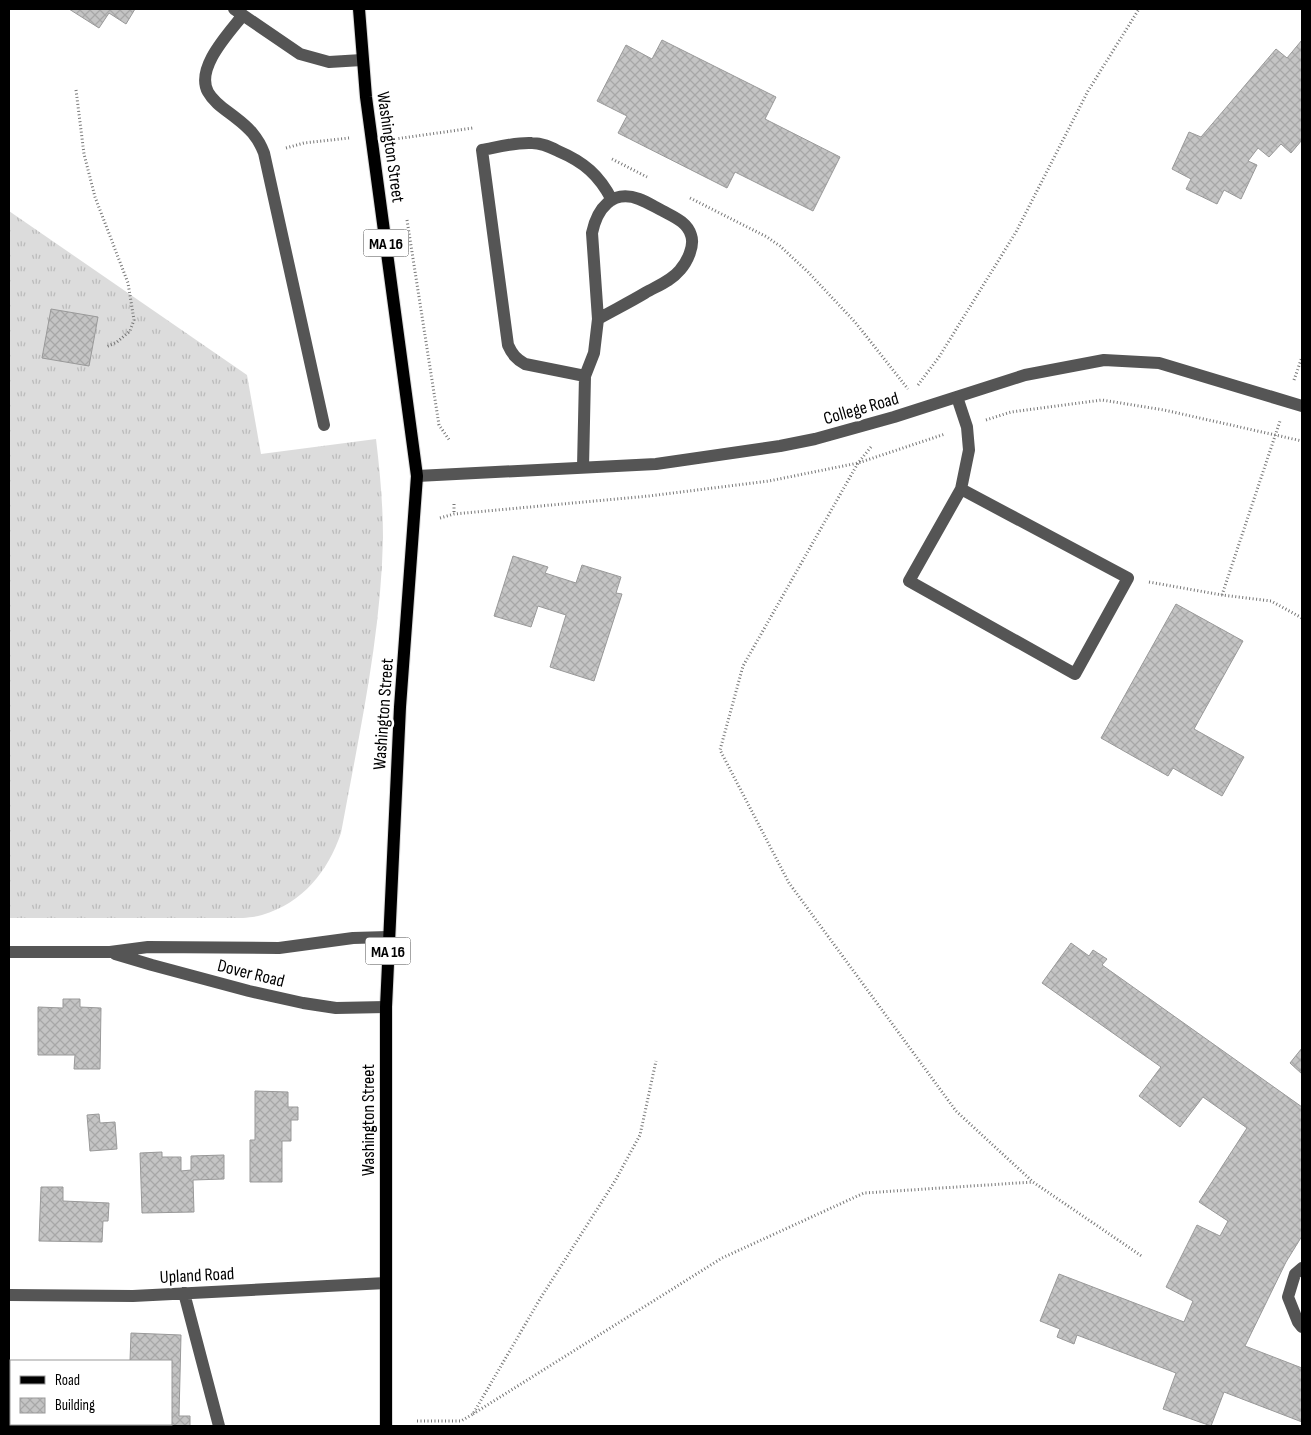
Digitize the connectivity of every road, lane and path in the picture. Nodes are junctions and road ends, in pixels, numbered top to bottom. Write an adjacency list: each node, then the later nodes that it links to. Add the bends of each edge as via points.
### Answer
1 (358, 9): 4 (main road, Washington Street / MA 16)
2 (1139, 9): 15 (path, via 1088,91 1016,232)
3 (238, 12): 4 (street, via 300,54 329,62); 7 (street, via 205,72 204,82 216,102 257,137)
4 (362, 60): 28 (main road, Washington Street / MA 16)
5 (76, 90): 12 (path, via 84,154 96,197 128,283 134,320 130,331)
6 (350, 138): 7 (path, via 304,143)
7 (264, 153): 20 (street)
8 (612, 200): 11 (street, via 594,220 592,233); 11 (street, via 626,196 640,199 682,221 693,242 681,269 671,279); 14 (street, via 587,167 550,147 525,143 482,150 511,352 524,364)
9 (728, 217): 16 (path, via 767,237 808,272 855,322)
10 (407, 218): 23 (path, via 439,425)
11 (598, 319): 14 (street, via 594,353)
12 (106, 347)
13 (1302, 357): 18 (path)
14 (585, 376): 27 (street)
15 (918, 386)
16 (912, 393)
17 (957, 397): 18 (street, College Road, via 1025,375 1104,360 1159,363); 21 (street); 27 (street, College Road, via 815,439 780,446 656,464)
18 (1287, 402): 19 (street, College Road); 22 (path)
19 (1302, 406)
20 (324, 425)
21 (967, 426): 22 (path, via 1011,412 1102,400); 26 (path); 29 (street, via 969,450)
22 (1275, 435): 24 (path); 34 (path)
23 (450, 441)
24 (1302, 441)
25 (873, 444): 26 (path)
26 (858, 463): 31 (path, via 769,481); 41 (path, via 743,666 720,750 789,883 956,1111)
27 (583, 467): 28 (street, College Road)
28 (417, 476): 36 (main road, Washington Street / MA 16)
29 (961, 489): 33 (street); 33 (street, via 909,581 1076,674)
30 (454, 504): 31 (path)
31 (454, 514): 32 (path)
32 (440, 518)
33 (1128, 578): 34 (path)
34 (1222, 596): 35 (path, via 1271,601)
35 (1302, 618)
36 (388, 937): 38 (street, Dover Road, via 353,938 279,948 148,946); 39 (main road, Washington Street / MA 16)
37 (9, 952): 38 (street, Dover Road)
38 (110, 952): 39 (street, Dover Road, via 303,1003 336,1008)
39 (386, 1007): 44 (main road, Washington Street / MA 16)
40 (656, 1060): 48 (path, via 640,1135)
41 (1032, 1182): 42 (path); 48 (path, via 864,1193 722,1258)
42 (1143, 1257)
43 (1302, 1268): 47 (street, via 1295,1274 1288,1297)
44 (386, 1283): 45 (street, Upland Road); 51 (main road, Washington Street / MA 16)
45 (184, 1293): 46 (street, Upland Road); 50 (street)
46 (9, 1295)
47 (1302, 1327)
48 (473, 1414): 49 (path, via 461,1421)
49 (417, 1421)
50 (219, 1426)
51 (386, 1426)

